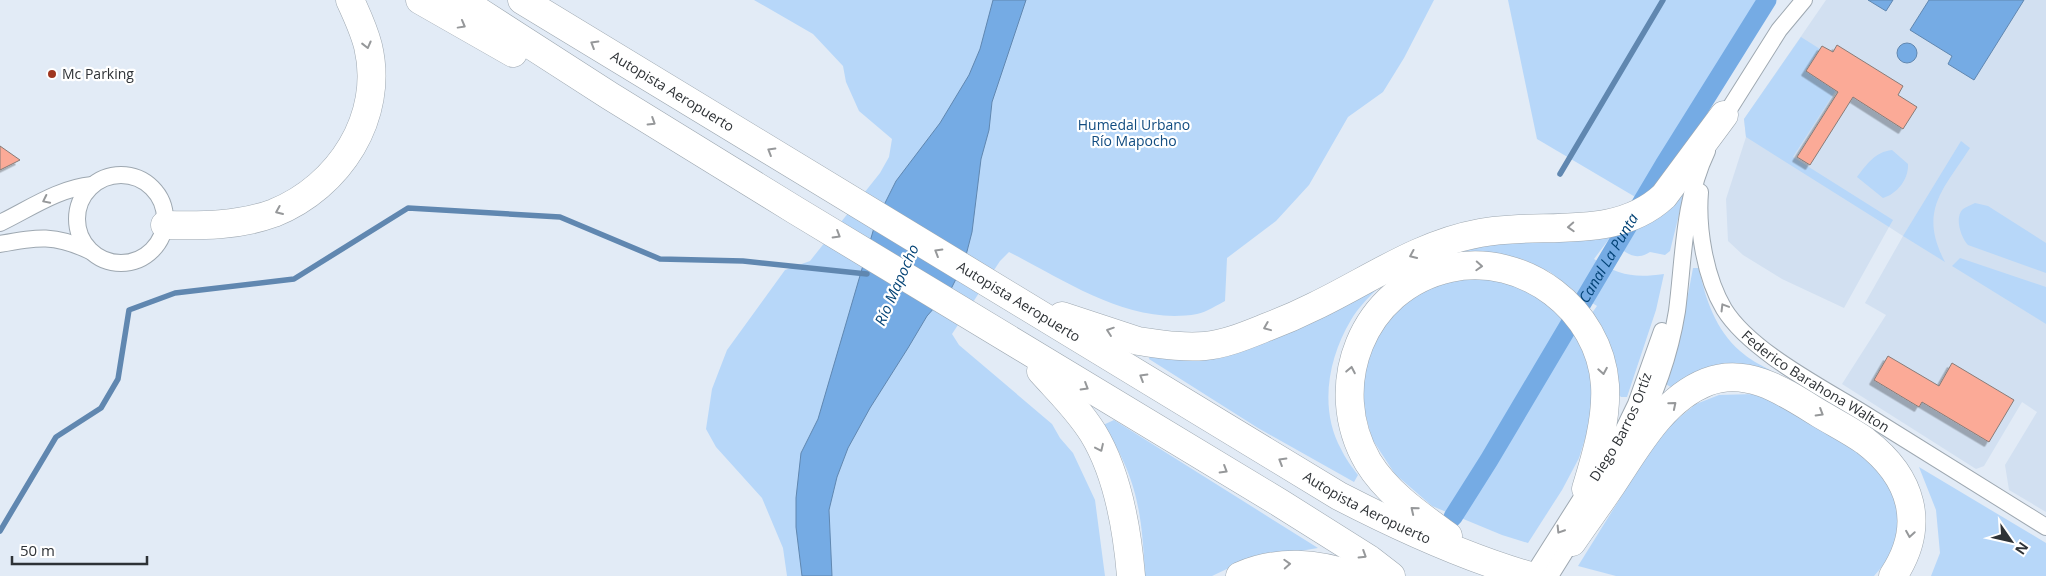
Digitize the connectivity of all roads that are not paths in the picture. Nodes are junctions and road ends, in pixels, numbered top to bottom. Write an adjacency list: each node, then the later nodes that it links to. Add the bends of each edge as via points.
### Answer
1 (350, 0): 13 (highway, one-way to 13, via 368,47 371,92 361,130 342,162 320,185 272,214 212,226)
2 (420, 0): 8 (highway, one-way to 8, via 516,54)
3 (461, 0): 8 (highway)
4 (522, 0): 17 (highway, Autopista Aeropuerto, one-way to 4)
5 (1790, 0): 7 (street, Diego Barros Ortíz)
6 (1804, 0): 7 (street, Diego Barros Ortíz)
7 (1779, 30): 9 (street, Diego Barros Ortíz)
8 (610, 96): 18 (highway, one-way to 18)
9 (1724, 116): 10 (street, Diego Barros Ortíz); 17 (highway, one-way to 17, via 1664,196 1634,217 1594,225 1480,232 1453,239 1386,267 1316,306 1231,341 1178,347 1138,341)
10 (1704, 157): 16 (street, Diego Barros Ortíz, via 1692,194); 20 (street, Federico Barahona Walton, one-way to 10, via 1777,359 1736,325 1714,289 1704,251 1699,221)
11 (92, 185): 12 (street, one-way to 12, via 61,193); 13 (street, via 115,175 142,180 156,191); 15 (street, via 77,212 79,233)
12 (0, 223)
13 (165, 225): 15 (street, via 153,250 138,260 117,263)
14 (0, 244): 15 (street, via 53,238)
15 (90, 251)
16 (1681, 264): 19 (street, Diego Barros Ortíz, via 1663,330 1636,404 1619,439); 21 (street, Diego Barros Ortíz, via 1677,312 1660,378 1635,432)
17 (1017, 300): 22 (highway, Autopista Aeropuerto, one-way to 17, via 1414,533 1339,496)
18 (1013, 344): 23 (highway, one-way to 23, via 1066,397 1094,434 1116,486); 26 (highway, one-way to 26, via 1280,503)
19 (1586, 489): 22 (street, Diego Barros Ortíz, one-way to 22); 22 (highway, one-way to 19, via 1449,536 1409,506 1380,479 1357,437 1350,411 1350,374 1354,356 1371,322 1394,296 1420,278 1450,268 1484,266 1534,280 1565,301 1586,326 1599,355 1605,386 1603,421)
20 (2046, 527)
21 (1572, 542): 27 (street, Diego Barros Ortíz); 28 (highway, one-way to 28, via 1665,411 1708,382 1732,377 1749,378 1797,400 1864,440 1898,474 1908,495 1912,519 1906,552)
22 (1519, 573)
23 (1131, 576)
24 (1240, 576): 25 (highway, one-way to 25, via 1264,568 1297,564)
25 (1355, 576)
26 (1391, 576)
27 (1550, 576)
28 (1893, 576)

